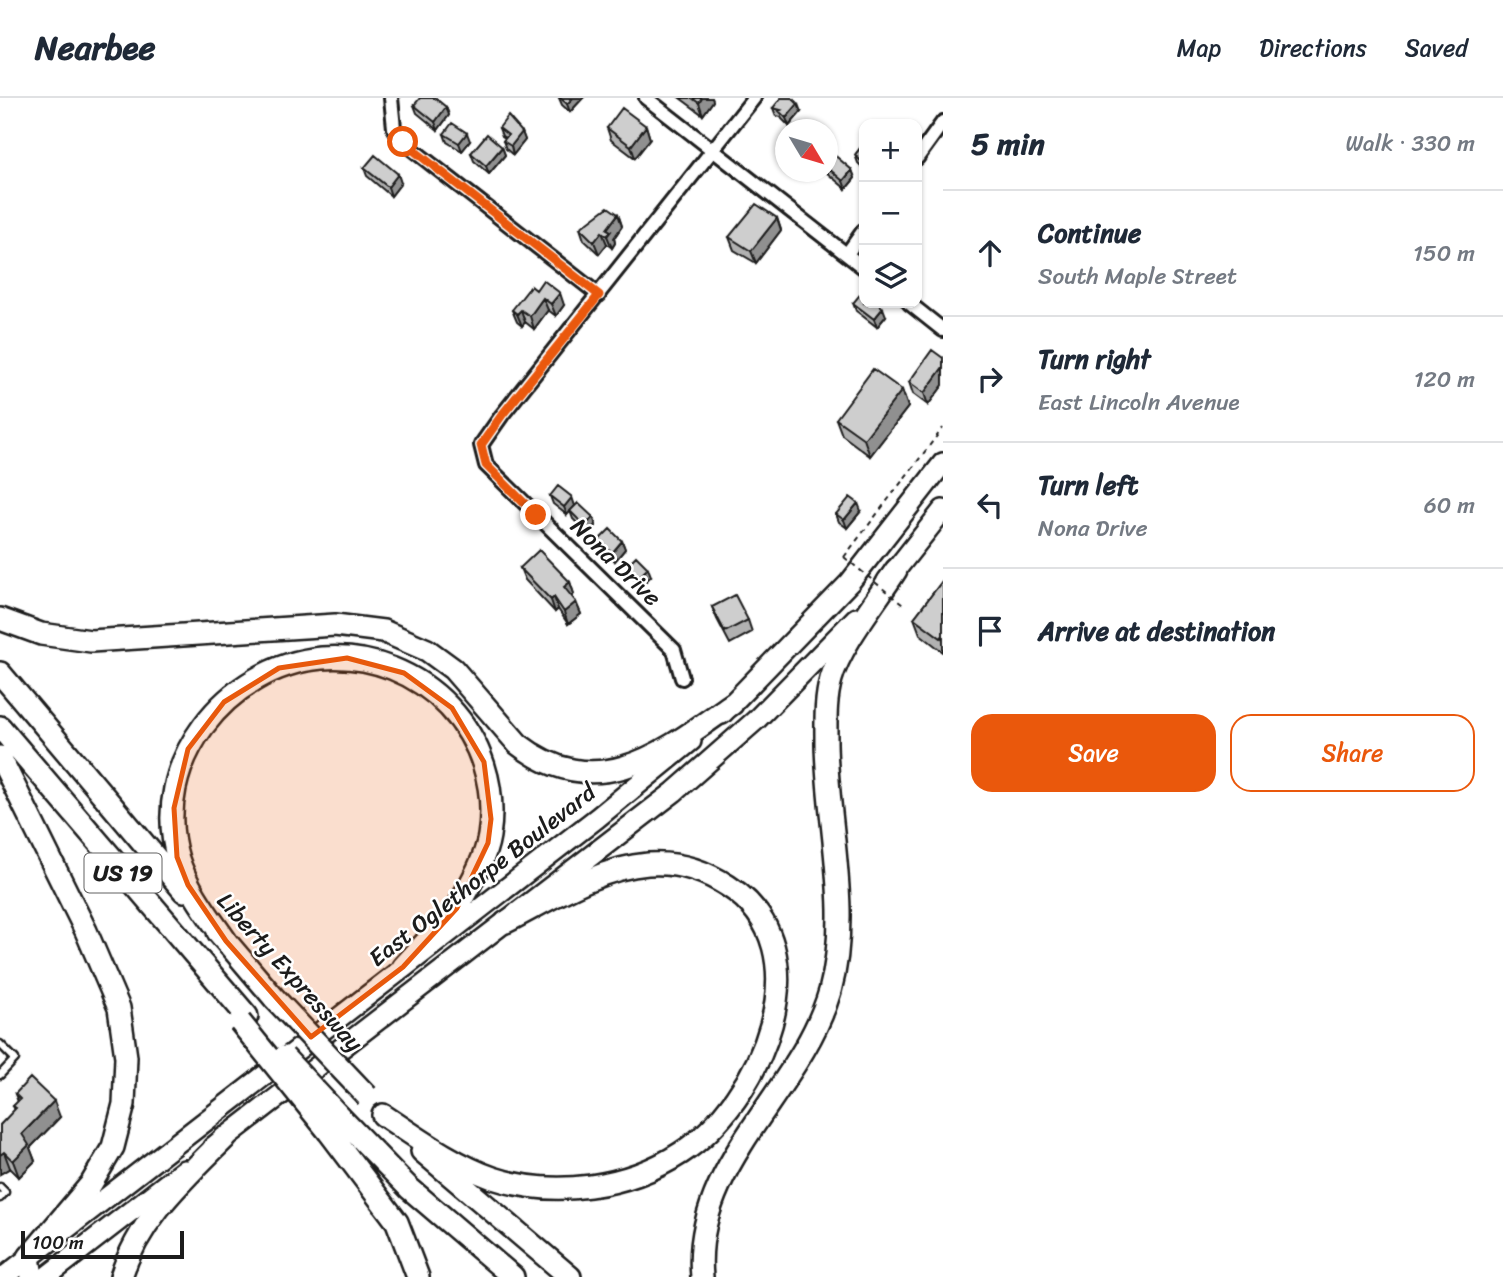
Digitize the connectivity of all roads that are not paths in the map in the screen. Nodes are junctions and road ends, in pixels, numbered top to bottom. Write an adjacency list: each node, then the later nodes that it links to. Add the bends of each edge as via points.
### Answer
1 (391, 98): 10 (street, via 394,128 403,142)
2 (646, 98): 5 (street)
3 (754, 98): 5 (street)
4 (943, 122): 6 (street)
5 (713, 150): 8 (street); 10 (street)
6 (922, 151)
7 (859, 237): 8 (street)
8 (847, 254): 9 (street)
9 (859, 264)
10 (599, 295): 18 (street, Nona Drive, via 488,433 482,453 486,465 674,650)
11 (915, 308): 12 (street)
12 (943, 330)
13 (943, 463): 19 (main road, East Oglethorpe Boulevard, via 850,582)
14 (943, 510): 15 (main road, East Oglethorpe Boulevard)
15 (896, 570): 22 (main road, East Oglethorpe Boulevard, via 818,660 727,746); 39 (highway, via 842,656 829,691 826,762 838,944 830,992 817,1024 718,1190 703,1234)
16 (0, 619): 19 (highway, via 41,634 91,640 335,625 383,631 441,659 518,744 544,762 571,770 600,772 639,764)
17 (0, 673): 23 (highway, Liberty Expressway / US 19)
18 (682, 678)
19 (732, 704): 24 (main road, East Oglethorpe Boulevard, via 597,818)
20 (0, 727): 28 (highway, US 19, bridge)
21 (0, 757): 32 (highway, via 113,995 126,1057 124,1104 108,1156)
22 (506, 922): 27 (highway, via 630,866 685,867 732,888 766,926 778,974 767,1037 742,1089 713,1127 671,1159 615,1181 569,1188 520,1185 470,1169); 29 (main road, East Oglethorpe Boulevard)
23 (226, 941): 24 (highway, via 188,885 177,857 174,808 188,749 224,702 259,677 300,661 356,659 404,673 438,695 464,722 489,779 489,838 476,870 457,908); 27 (highway, Liberty Expressway / US 19, bridge)
24 (402, 967): 32 (main road, East Oglethorpe Boulevard)
25 (0, 1044): 26 (lane, via 15,1059)
26 (0, 1075)
27 (383, 1115): 38 (highway, Liberty Expressway / US 19)
28 (334, 1124): 36 (highway, via 397,1222); 37 (highway)
29 (225, 1138): 34 (main road, East Oglethorpe Boulevard); 35 (highway, via 167,1195 134,1242)
30 (0, 1187): 31 (lane, via 5,1192)
31 (0, 1198)
32 (30, 1267): 33 (main road, East Oglethorpe Boulevard)
33 (4, 1277)
34 (46, 1277)
35 (121, 1277)
36 (418, 1277)
37 (513, 1277)
38 (570, 1277)
39 (702, 1277)

